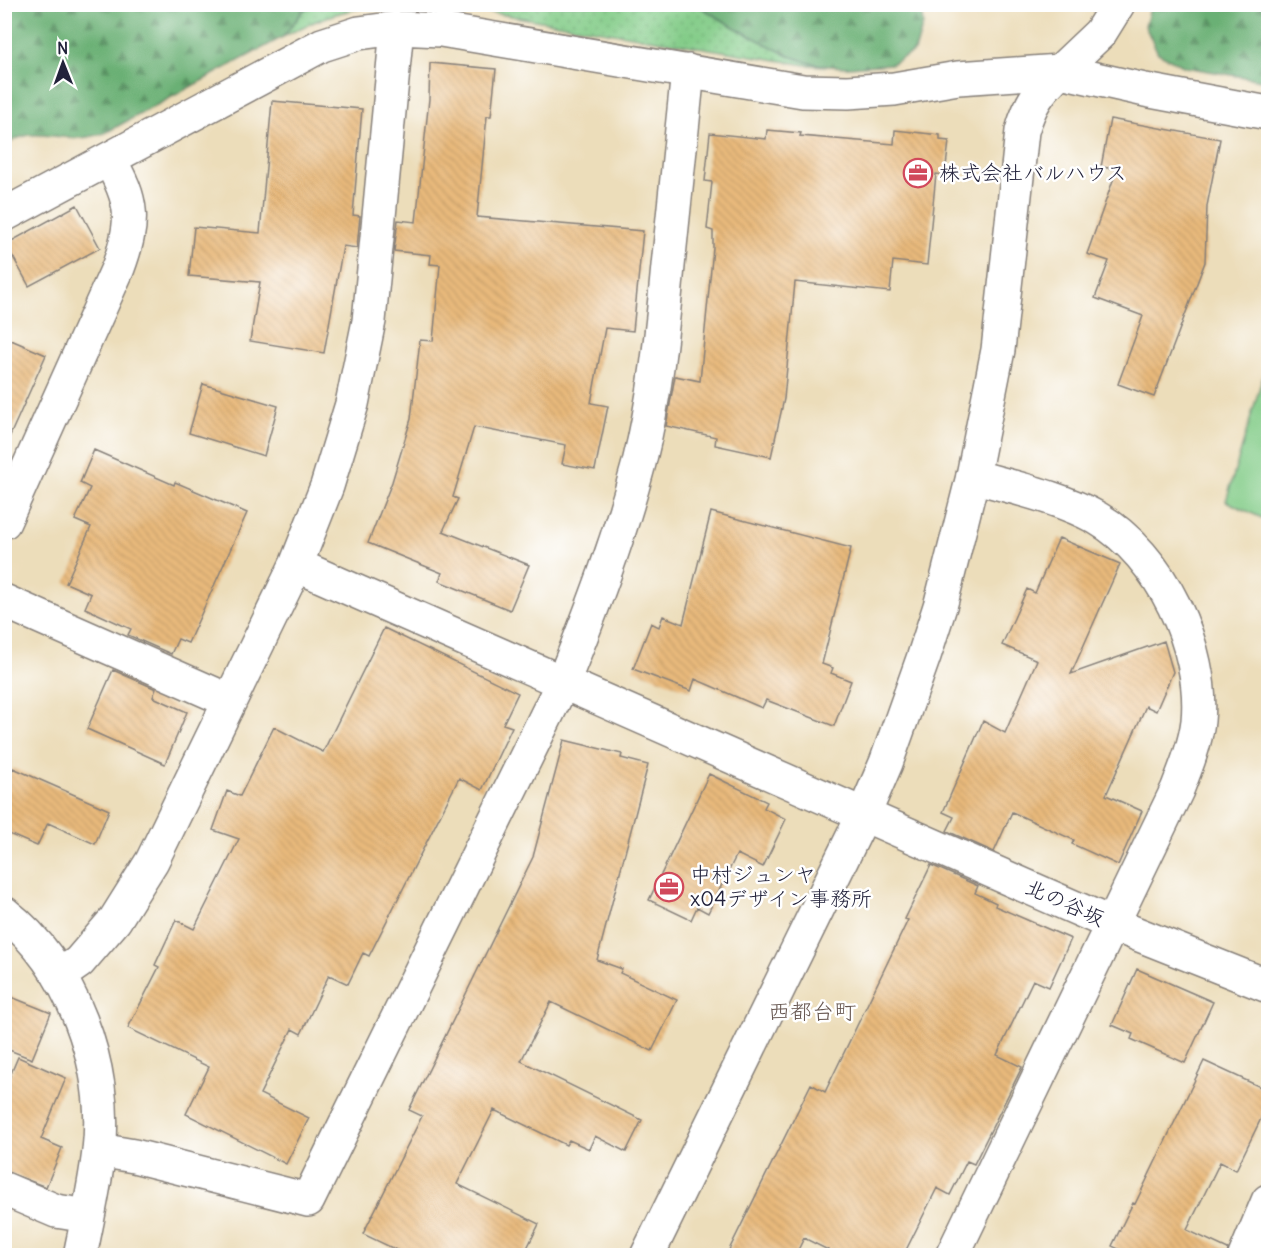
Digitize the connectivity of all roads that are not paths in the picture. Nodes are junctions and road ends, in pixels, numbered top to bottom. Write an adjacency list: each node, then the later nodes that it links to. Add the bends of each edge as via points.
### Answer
1 (1118, 4): 4 (street, via 1100,33)
2 (397, 28): 3 (street, via 441,30); 6 (street, via 359,33 322,45); 10 (street, via 369,321 352,404 327,486)
3 (688, 71): 4 (street, via 803,90 849,92 958,78); 12 (street, via 654,392 620,530)
4 (1060, 71): 5 (street); 8 (street, via 1042,87 1029,108 1022,131 998,350)
5 (1269, 113)
6 (109, 159): 7 (street); 9 (street, via 124,184 130,212 128,241)
7 (4, 215)
8 (973, 476): 14 (street, via 924,656); 16 (street, via 1074,506 1123,537 1144,557 1160,581 1178,613 1190,647 1197,682 1198,720 1191,756)
9 (4, 522)
10 (296, 565): 12 (street, 北の谷坂); 13 (street)
11 (4, 601): 13 (street)
12 (563, 682): 14 (street, 北の谷坂); 19 (street, via 308,1200)
13 (230, 701): 17 (street, via 134,891 79,962)
14 (864, 814): 16 (street, 北の谷坂); 24 (street)
15 (4, 913): 17 (street, via 39,947)
16 (1112, 924): 18 (street, 北の谷坂); 25 (street)
17 (59, 976): 19 (street, via 81,1020 94,1061 100,1104)
18 (1269, 986)
19 (99, 1150): 22 (street)
20 (4, 1190): 22 (street, via 56,1211)
21 (1269, 1201): 26 (street)
22 (88, 1216): 23 (street)
23 (80, 1256)
24 (646, 1256)
25 (952, 1256)
26 (1245, 1256)

